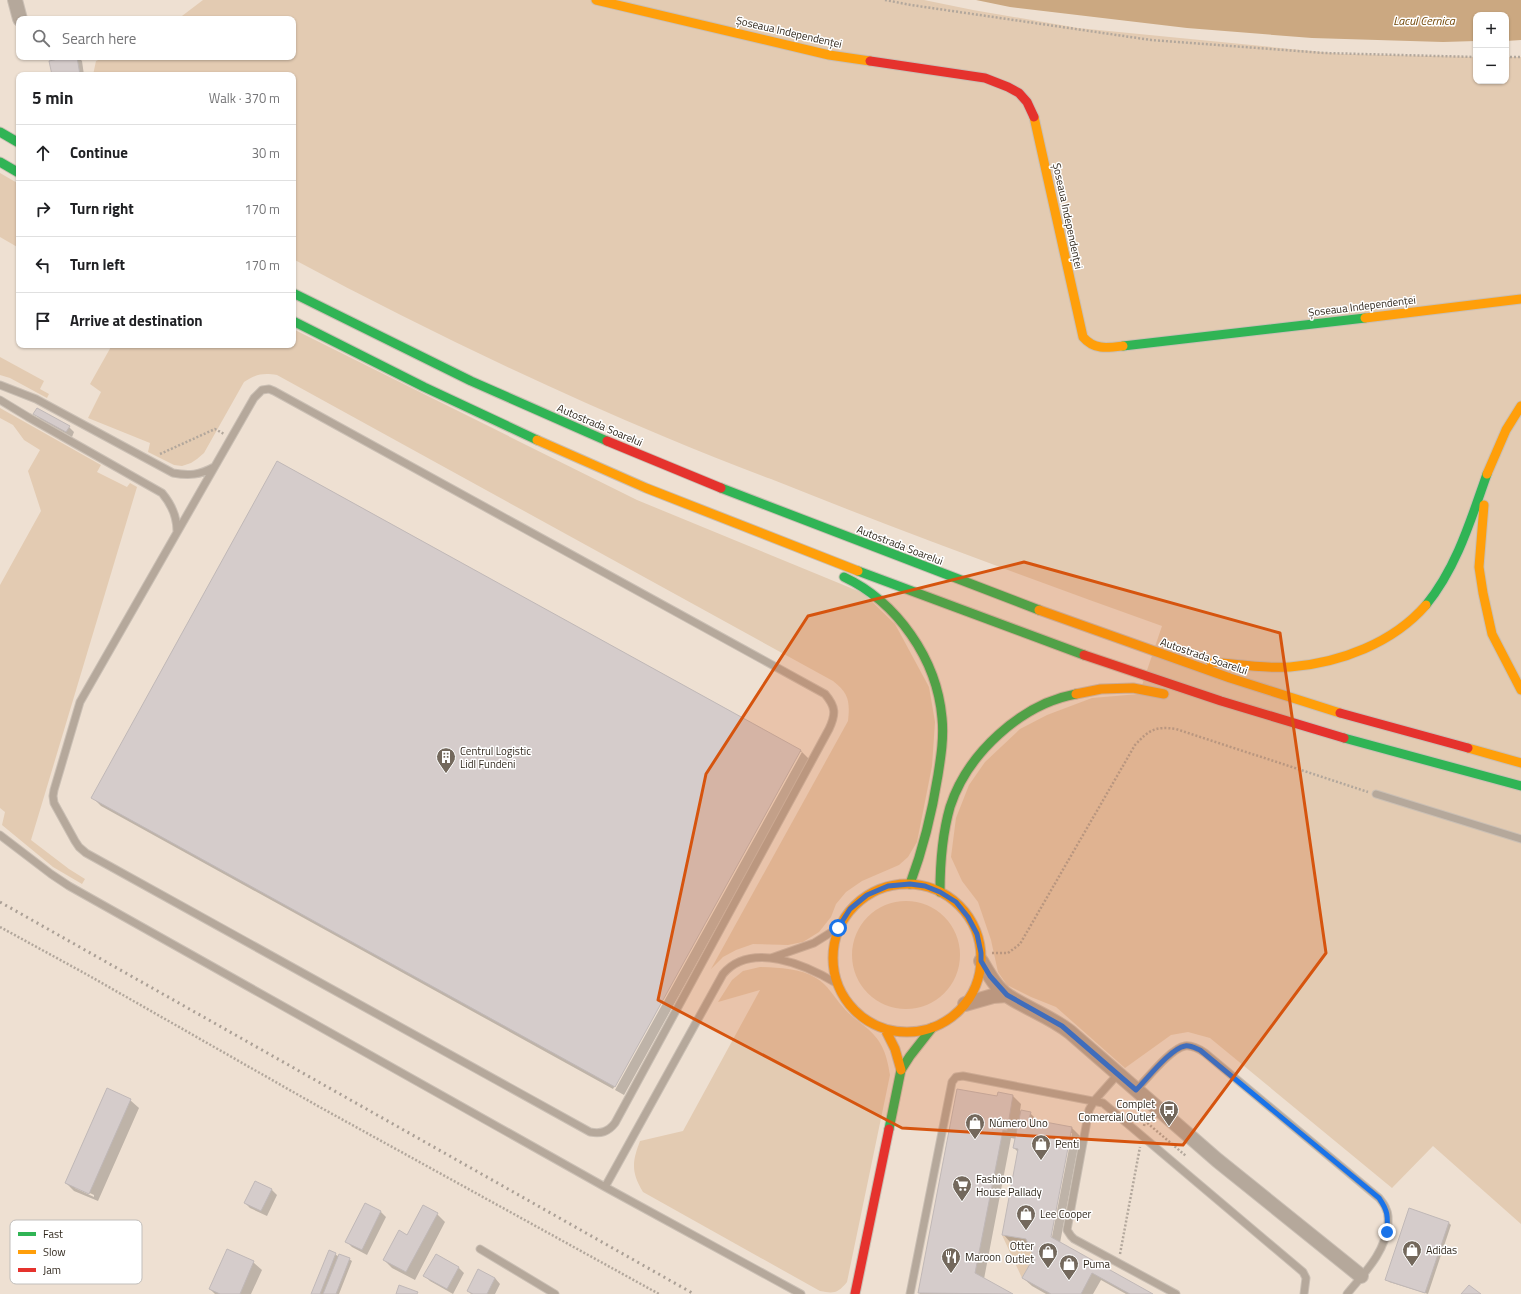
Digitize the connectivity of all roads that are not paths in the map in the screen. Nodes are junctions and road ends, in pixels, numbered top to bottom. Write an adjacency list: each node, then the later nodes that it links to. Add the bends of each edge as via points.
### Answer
1 (15, 0): 3 (street)
2 (596, 0): 9 (main road, Șoseaua Independenței, via 829,55 985,78 1017,92 1026,101 1034,117 1083,337 1089,344 1098,348)
3 (19, 16)
4 (0, 132): 5 (main road)
5 (16, 141)
6 (0, 162): 7 (main road)
7 (16, 171)
8 (296, 294): 20 (main road, Autostrada Soarelui, via 403,349 491,390 729,493)
9 (1521, 299)
10 (296, 324): 16 (main road, via 464,407 646,488)
11 (0, 385): 14 (lane, via 36,399 173,473 195,475)
12 (0, 400): 17 (lane, via 162,493 174,512)
13 (1521, 406): 15 (main road, via 1499,444)
14 (215, 467): 17 (lane); 17 (lane, via 257,394 269,389 825,694 831,701 834,711 829,730 611,1128 604,1132 590,1132 79,847 54,803 53,796 80,702)
15 (1487, 474): 20 (main road, via 1461,544 1435,593 1403,626 1382,640 1334,660 1290,667); 21 (main road, via 1479,567 1492,634)
16 (714, 515): 18 (main road); 24 (main road, via 1086,657)
17 (177, 533)
18 (736, 533)
19 (836, 574): 30 (main road, via 857,583 882,600 905,626 924,654 936,689 943,732 941,754 925,843)
20 (1176, 660): 25 (main road, Autostrada Soarelui, via 1287,696)
21 (1521, 690)
22 (1176, 697): 31 (main road, via 1148,690 1116,688 1072,693 1020,716 997,735 963,779 949,812 940,851)
23 (1197, 703): 24 (main road)
24 (1270, 716): 26 (main road)
25 (1521, 763)
26 (1521, 786)
27 (1376, 794): 29 (lane)
28 (0, 835): 44 (lane, via 69,886)
29 (1521, 839)
30 (910, 884): 31 (main road); 32 (main road, via 888,886 867,895 850,909)
31 (940, 892): 33 (main road, via 956,902 968,917 977,934)
32 (838, 928): 34 (lane, via 814,943); 35 (main road, via 832,964)
33 (981, 957): 36 (street, via 990,976); 37 (main road, via 974,991)
34 (771, 958): 35 (lane, via 808,968); 44 (lane, via 742,960 730,966 723,974)
35 (836, 983): 39 (main road, via 855,1012 869,1022)
36 (1007, 995): 37 (street); 41 (street, via 1062,1026)
37 (965, 1004): 38 (main road, via 945,1022)
38 (932, 1028): 39 (main road, via 909,1032); 40 (main road)
39 (886, 1029): 40 (main road)
40 (901, 1070): 49 (main road)
41 (1118, 1074): 42 (street); 43 (lane)
42 (1136, 1090): 46 (street, via 1217,1160); 46 (lane, via 1180,1047 1193,1047 1205,1053 1379,1198 1388,1214 1385,1240 1375,1261)
43 (1094, 1101): 50 (lane, via 963,1076 953,1078); 51 (lane, via 1089,1110 1067,1230 1074,1239); 52 (lane, via 1104,1104 1303,1272 1306,1278)
44 (605, 1187): 48 (lane)
45 (480, 1249): 47 (lane)
46 (1361, 1276): 53 (lane)
47 (555, 1294)
48 (801, 1294)
49 (855, 1294)
50 (910, 1294)
51 (1176, 1294)
52 (1304, 1294)
53 (1347, 1294)

